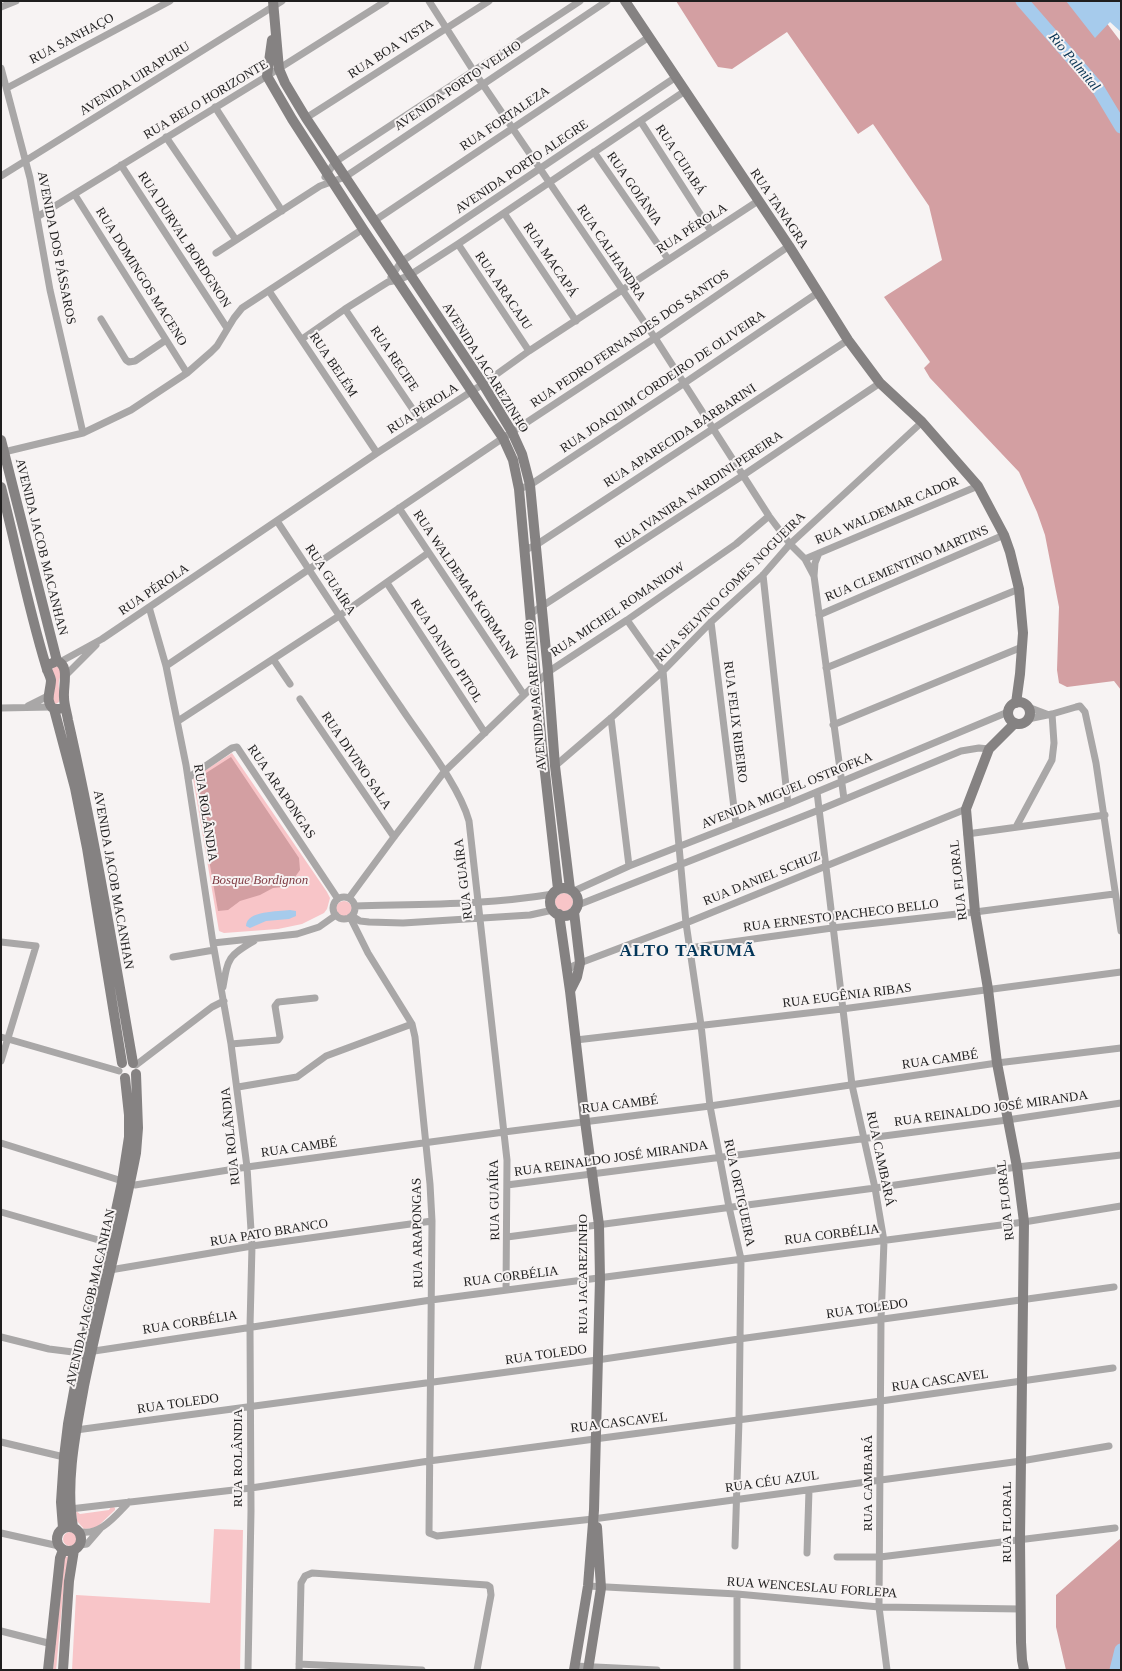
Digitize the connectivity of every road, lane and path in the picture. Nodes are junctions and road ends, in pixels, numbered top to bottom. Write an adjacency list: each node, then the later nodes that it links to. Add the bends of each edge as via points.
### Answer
1 (16, 1): 10 (street)
2 (170, 1): 20 (street, RUA SANHAÇO)
3 (386, 1): 15 (street, RUA BELO HORIZONTE)
4 (429, 1): 12 (street, RUA CALHANDRA)
5 (489, 1): 12 (street, RUA BOA VISTA)
6 (580, 1): 16 (street, AVENIDA PORTO VELHO)
7 (607, 1): 19 (street, AVENIDA PORTO VELHO)
8 (625, 1): 13 (street, RUA TANAGRA)
9 (276, 3): 11 (street); 28 (street, AVENIDA UIRAPURU)
10 (1, 7)
11 (275, 21): 15 (street); 17 (street)
12 (447, 28): 16 (street, RUA CALHANDRA); 23 (street, RUA BOA VISTA)
13 (649, 37): 18 (street, RUA TANAGRA); 25 (street, RUA FORTALEZA)
14 (1, 68): 20 (street, AVENIDA DOS PÁSSAROS)
15 (279, 69): 17 (street, RUA BELO HORIZONTE); 23 (street, AVENIDA JACAREZINHO)
16 (474, 70): 19 (street, RUA CALHANDRA); 29 (street, AVENIDA PORTO VELHO)
17 (267, 76): 22 (street, RUA BELO HORIZONTE); 33 (street, AVENIDA JACAREZINHO)
18 (676, 77): 21 (street, RUA TANAGRA); 31 (street, AVENIDA PORTO ALEGRE)
19 (483, 84): 25 (street, RUA CALHANDRA); 34 (street, AVENIDA PORTO VELHO)
20 (7, 88): 28 (street, AVENIDA DOS PÁSSAROS)
21 (685, 91): 24 (street, AVENIDA PORTO ALEGRE); 37 (street, RUA TANAGRA)
22 (215, 108): 26 (street, RUA BELO HORIZONTE); 38 (street)
23 (306, 118): 29 (street, AVENIDA JACAREZINHO)
24 (641, 122): 27 (street, AVENIDA PORTO ALEGRE); 43 (street, RUA CUIABÁ)
25 (513, 127): 31 (street, RUA CALHANDRA); 41 (street, RUA FORTALEZA)
26 (166, 138): 30 (street, RUA BELO HORIZONTE); 44 (street)
27 (594, 152): 35 (street, AVENIDA PORTO ALEGRE); 48 (street, RUA GOIÂNIA)
28 (26, 162): 32 (street, AVENIDA UIRAPURU); 40 (street, AVENIDA DOS PÁSSAROS)
29 (335, 162): 33 (street, AVENIDA PORTO VELHO); 34 (street, AVENIDA JACAREZINHO)
30 (121, 165): 36 (street, RUA BELO HORIZONTE); 58 (street, RUA DURVAL BORDGNON)
31 (540, 169): 35 (street, RUA CALHANDRA); 49 (street, AVENIDA PORTO ALEGRE)
32 (1, 176)
33 (330, 177): 34 (street, AVENIDA PORTO VELHO); 38 (street, AVENIDA PORTO VELHO); 42 (street, AVENIDA JACAREZINHO)
34 (345, 177): 41 (street, AVENIDA JACAREZINHO)
35 (549, 183): 39 (street, AVENIDA PORTO ALEGRE); 53 (street, RUA CALHANDRA)
36 (75, 194): 40 (street, RUA BELO HORIZONTE); 61 (street, RUA DOMINGOS MACENO)
37 (758, 201): 43 (street, RUA PÉROLA); 46 (street, RUA TANAGRA)
38 (282, 211): 44 (street, AVENIDA PORTO VELHO)
39 (504, 213): 45 (street, AVENIDA PORTO ALEGRE); 57 (street, RUA MACAPÁ)
40 (37, 217): 73 (street, AVENIDA DOS PÁSSAROS, via 50,290)
41 (374, 222): 49 (street, AVENIDA JACAREZINHO)
42 (363, 229): 51 (street, AVENIDA JACAREZINHO); 52 (street)
43 (711, 231): 48 (street, RUA PÉROLA)
44 (236, 240): 47 (street, AVENIDA PORTO VELHO)
45 (458, 244): 50 (street, AVENIDA PORTO ALEGRE); 63 (street, RUA ARACAJU)
46 (789, 246): 54 (street, RUA TANAGRA); 59 (street, RUA PEDRO FERNANDES DOS SANTOS)
47 (216, 253)
48 (668, 259): 53 (street, RUA PÉROLA)
49 (401, 262): 50 (street, AVENIDA JACAREZINHO); 51 (street, AVENIDA PORTO ALEGRE)
50 (410, 275): 51 (street, AVENIDA PORTO ALEGRE); 66 (street, AVENIDA JACAREZINHO)
51 (393, 278): 55 (street, AVENIDA PORTO ALEGRE); 68 (street, AVENIDA JACAREZINHO)
52 (269, 290): 58 (street, via 242,308); 60 (street, RUA BELÉM)
53 (623, 290): 57 (street, RUA PÉROLA); 59 (street, RUA CALHANDRA)
54 (819, 292): 62 (street, RUA TANAGRA); 67 (street, RUA JOAQUIM CORDEIRO DE OLIVEIRA)
55 (345, 309): 60 (street, AVENIDA PORTO ALEGRE); 70 (street, RUA RECIFE)
56 (102, 319): 61 (street, via 129,362 135,361)
57 (576, 321): 63 (street, RUA PÉROLA)
58 (228, 328): 64 (street, via 211,352)
59 (655, 338): 67 (street, RUA CALHANDRA); 72 (street, RUA PEDRO FERNANDES DOS SANTOS)
60 (302, 339): 77 (street, RUA BELÉM)
61 (166, 340): 64 (street, RUA DOMINGOS MACENO)
62 (848, 340): 65 (street, RUA TANAGRA); 71 (street, RUA APARECIDA BARBARINI)
63 (529, 351): 66 (street, RUA PÉROLA)
64 (187, 373): 73 (street, via 131,410)
65 (880, 383): 69 (street, RUA TANAGRA); 78 (street, RUA IVANIRA NARDINI PEREIRA)
66 (483, 384): 68 (street, RUA PÉROLA); 72 (street, AVENIDA JACAREZINHO)
67 (683, 384): 71 (street, RUA CALHANDRA); 79 (street, RUA JOAQUIM CORDEIRO DE OLIVEIRA)
68 (472, 392): 70 (street, RUA PÉROLA); 74 (street, AVENIDA JACAREZINHO)
69 (922, 422): 80 (street); 87 (street, RUA SELVINO GOMES NOGUEIRA)
70 (422, 423): 77 (street, RUA PÉROLA)
71 (713, 429): 78 (street, RUA CALHANDRA); 88 (street, RUA APARECIDA BARBARINI)
72 (512, 432): 74 (street, RUA PEDRO FERNANDES DOS SANTOS); 79 (street, AVENIDA JACAREZINHO, via 522,454)
73 (83, 433): 76 (street)
74 (503, 438): 82 (street, AVENIDA JACAREZINHO, via 513,460); 83 (street, RUA PEDRO FERNANDES DOS SANTOS)
75 (1, 440): 76 (street, AVENIDA JACOB MACANHAN)
76 (4, 452): 108 (street, AVENIDA JACOB MACANHAN)
77 (377, 453): 85 (street, RUA PÉROLA)
78 (742, 476): 84 (street, RUA CALHANDRA); 99 (street, RUA IVANIRA NARDINI PEREIRA)
79 (530, 485): 82 (street, RUA JOAQUIM CORDEIRO DE OLIVEIRA); 88 (street, AVENIDA JACAREZINHO)
80 (978, 486): 86 (street); 91 (street, RUA WALDEMAR CADOR)
81 (1, 487): 111 (street, AVENIDA JACOB MACANHAN, via 34,627)
82 (518, 489): 89 (street, AVENIDA JACAREZINHO)
83 (399, 508): 90 (street, RUA WALDEMAR KORMANN); 93 (street, RUA PEDRO FERNANDES DOS SANTOS)
84 (769, 516): 87 (street, RUA CALHANDRA); 103 (street, RUA MICHEL ROMANIOW, via 736,544)
85 (277, 521): 93 (street, RUA GUAÍRA); 98 (street, RUA PÉROLA)
86 (1004, 535): 97 (street); 101 (street, RUA CLEMENTINO MARTINS)
87 (790, 544): 92 (street, RUA CALHANDRA); 94 (street, RUA SELVINO GOMES NOGUEIRA)
88 (536, 545): 89 (street, RUA APARECIDA BARBARINI); 99 (street, AVENIDA JACAREZINHO)
89 (525, 550): 100 (street, AVENIDA JACAREZINHO)
90 (428, 553): 96 (street); 117 (street, RUA WALDEMAR KORMANN)
91 (819, 553): 92 (street, RUA WALDEMAR CADOR); 95 (street)
92 (805, 559): 95 (street, RUA CALHANDRA)
93 (309, 570): 102 (street, RUA GUAÍRA); 109 (street, RUA PEDRO FERNANDES DOS SANTOS)
94 (763, 575): 104 (street, RUA SELVINO GOMES NOGUEIRA); 139 (street)
95 (814, 576): 101 (street)
96 (388, 583): 102 (street); 131 (street, RUA DANILO PITOL)
97 (1019, 589): 106 (street); 110 (street)
98 (149, 607): 105 (street, RUA PÉROLA); 109 (street, RUA ROLÂNDIA)
99 (541, 608): 100 (street, RUA IVANIRA NARDINI PEREIRA); 113 (street, AVENIDA JACAREZINHO)
100 (530, 614): 115 (street, AVENIDA JACAREZINHO)
101 (819, 615): 110 (street)
102 (339, 616): 107 (street); 134 (street, RUA GUAÍRA)
103 (627, 620): 112 (street); 113 (street, RUA MICHEL ROMANIOW)
104 (711, 622): 112 (street, RUA SELVINO GOMES NOGUEIRA); 143 (street, RUA FELIX RIBEIRO)
105 (102, 639): 108 (street, RUA PÉROLA); 114 (street, RUA PÉROLA)
106 (1022, 647): 121 (street, via 1020,674); 130 (street)
107 (274, 659): 116 (street); 129 (street)
108 (59, 661): 111 (street, via 48,665); 114 (street, AVENIDA JACOB MACANHAN, via 64,668)
109 (166, 666): 129 (street, RUA ROLÂNDIA)
110 (826, 668): 130 (street)
111 (47, 670): 118 (street, AVENIDA JACOB MACANHAN, via 51,681)
112 (663, 671): 127 (street, RUA SELVINO GOMES NOGUEIRA); 147 (street, RUA ORTIGUEIRA)
113 (548, 672): 115 (street, RUA MICHEL ROMANIOW); 133 (street, AVENIDA JACAREZINHO)
114 (65, 676): 120 (street, AVENIDA JACOB MACANHAN)
115 (537, 683): 117 (street, RUA MICHEL ROMANIOW); 152 (street, AVENIDA JACAREZINHO)
116 (290, 684)
117 (524, 695): 131 (street, RUA MICHEL ROMANIOW)
118 (48, 696): 122 (street); 124 (street, AVENIDA JACOB MACANHAN)
119 (300, 699): 146 (street, RUA DIVINO SALA)
120 (64, 703): 124 (street, via 62,707); 189 (street, AVENIDA JACOB MACANHAN, via 96,850)
121 (1023, 705): 125 (street); 126 (street, via 1011,706); 128 (street, via 1030,713)
122 (27, 706): 123 (street); 124 (street)
123 (1, 708)
124 (52, 708): 190 (street, AVENIDA JACOB MACANHAN, via 75,788 87,848)
125 (1050, 715): 128 (street); 142 (street, via 1076,706 1080,706 1085,712); 144 (street, via 1054,743 1052,760)
126 (1011, 717): 128 (street, via 1022,724); 132 (street, RUA FLORAL); 136 (street, AVENIDA MIGUEL OSTROFKA)
127 (611, 718): 133 (street, RUA SELVINO GOMES NOGUEIRA); 149 (street)
128 (1028, 720)
129 (178, 721): 135 (street, RUA ROLÂNDIA)
130 (833, 724): 136 (street)
131 (485, 733): 134 (street, RUA MICHEL ROMANIOW)
132 (989, 749): 138 (street, via 961,751); 140 (street, RUA FLORAL)
133 (555, 766): 151 (street, AVENIDA JACAREZINHO)
134 (444, 772): 146 (street, RUA MICHEL ROMANIOW); 156 (street, RUA GUAÍRA, via 468,815)
135 (188, 778): 155 (street, RUA ARAPONGAS, via 237,747); 169 (street, RUA ROLÂNDIA)
136 (840, 782): 137 (street, AVENIDA MIGUEL OSTROFKA); 138 (street)
137 (817, 792): 139 (street, AVENIDA MIGUEL OSTROFKA); 141 (street, RUA CAMBARÁ)
138 (844, 799): 141 (street)
139 (788, 804): 143 (street, AVENIDA MIGUEL OSTROFKA)
140 (966, 809): 145 (street, RUA FLORAL); 150 (street, RUA DANIEL SCHUZ)
141 (819, 810): 148 (street); 150 (street, RUA CAMBARÁ)
142 (1105, 815): 144 (street); 153 (street)
143 (736, 824): 147 (street, AVENIDA MIGUEL OSTROFKA)
144 (1016, 827): 145 (street)
145 (967, 834): 160 (street, RUA FLORAL)
146 (394, 837): 154 (street, RUA MICHEL ROMANIOW)
147 (679, 847): 148 (street, RUA ORTIGUEIRA); 149 (street, AVENIDA MIGUEL OSTROFKA)
148 (681, 865): 158 (street); 164 (street, RUA ORTIGUEIRA)
149 (629, 866): 151 (street, AVENIDA MIGUEL OSTROFKA)
150 (825, 866): 164 (street, RUA DANIEL SCHUZ); 165 (street, RUA CAMBARÁ)
151 (572, 890): 152 (street, via 565,888); 158 (street, via 578,898)
152 (556, 891): 156 (street); 159 (street, via 550,902)
153 (1114, 894): 160 (street, RUA ERNESTO PACHECO BELLO); 166 (street)
154 (349, 898): 155 (street); 157 (street)
155 (338, 899): 161 (street, via 334,906)
156 (479, 902): 157 (street); 163 (street, RUA GUAÍRA)
157 (355, 906): 162 (street, via 355,912)
158 (576, 908): 159 (street, via 567,916); 172 (street)
159 (556, 912): 163 (street); 173 (street, RUA JACAREZINHO)
160 (975, 912): 165 (street, RUA ERNESTO PACHECO BELLO); 175 (street, RUA FLORAL)
161 (336, 915): 162 (street, via 344,919); 167 (street, via 319,927 304,932)
162 (351, 917): 163 (street, via 360,921 403,923); 181 (street, RUA ARAPONGAS, via 368,953)
163 (480, 919): 197 (street, RUA GUAÍRA)
164 (686, 923): 170 (street, RUA ORTIGUEIRA); 172 (street, RUA DANIEL SCHUZ)
165 (832, 928): 170 (street, RUA ERNESTO PACHECO BELLO); 180 (street, RUA CAMBARÁ)
166 (1121, 930)
167 (258, 939): 169 (street); 176 (street, via 233,955 226,968)
168 (1, 942): 183 (street, via 36,946)
169 (213, 947): 171 (street); 176 (street, RUA ROLÂNDIA)
170 (689, 948): 182 (street, RUA ORTIGUEIRA)
171 (173, 958)
172 (580, 963): 173 (street, RUA DANIEL SCHUZ); 177 (street)
173 (567, 971): 177 (street, RUA JACAREZINHO)
174 (1121, 972): 175 (street, RUA EUGÊNIA RIBAS)
175 (988, 989): 180 (street, RUA EUGÊNIA RIBAS); 188 (street, RUA FLORAL)
176 (222, 991): 179 (street, RUA ROLÂNDIA)
177 (570, 991): 184 (street, RUA JACAREZINHO)
178 (315, 998): 185 (street, via 278,1002 274,1006 280,1037 278,1040)
179 (224, 1001): 185 (street, RUA ROLÂNDIA); 189 (street, via 212,1007)
180 (842, 1009): 182 (street, RUA EUGÊNIA RIBAS); 191 (street, RUA CAMBARÁ)
181 (412, 1024): 192 (street, via 326,1056 297,1077); 200 (street, RUA ARAPONGAS)
182 (701, 1025): 184 (street, RUA EUGÊNIA RIBAS); 194 (street, RUA ORTIGUEIRA)
183 (4, 1039): 187 (street); 190 (street)
184 (576, 1040): 196 (street, RUA JACAREZINHO)
185 (232, 1044): 192 (street, RUA ROLÂNDIA)
186 (1121, 1048): 188 (street, RUA CAMBÉ)
187 (1, 1061)
188 (997, 1063): 191 (street, RUA CAMBÉ); 195 (street, RUA FLORAL)
189 (135, 1068): 190 (street, via 127,1061); 190 (street, via 132,1078); 206 (street, AVENIDA JACOB MACANHAN, via 138,1128 136,1152)
190 (122, 1071): 206 (street, AVENIDA JACOB MACANHAN, via 129,1115)
191 (852, 1085): 194 (street, RUA CAMBÉ); 198 (street, RUA CAMBARÁ)
192 (238, 1087): 204 (street, RUA ROLÂNDIA)
193 (1121, 1103): 195 (street, RUA REINALDO JOSÉ MIRANDA)
194 (710, 1106): 196 (street, RUA CAMBÉ); 202 (street, RUA ORTIGUEIRA)
195 (1008, 1120): 198 (street, RUA REINALDO JOSÉ MIRANDA); 203 (street, RUA FLORAL)
196 (585, 1122): 197 (street, RUA CAMBÉ); 205 (street, RUA JACAREZINHO)
197 (504, 1132): 200 (street, RUA CAMBÉ); 207 (street, RUA GUAÍRA)
198 (865, 1138): 202 (street, RUA REINALDO JOSÉ MIRANDA); 208 (street, RUA CAMBARÁ)
199 (1, 1143): 206 (street)
200 (425, 1143): 204 (street, RUA CAMBÉ); 212 (street, RUA ARAPONGAS)
201 (1121, 1155): 203 (street)
202 (719, 1157): 205 (street, RUA REINALDO JOSÉ MIRANDA); 210 (street, RUA ORTIGUEIRA)
203 (1017, 1167): 208 (street); 213 (street, RUA FLORAL)
204 (248, 1168): 206 (street, RUA CAMBÉ, via 135,1185); 218 (street, RUA ROLÂNDIA)
205 (593, 1175): 207 (street, RUA REINALDO JOSÉ MIRANDA); 214 (street, RUA JACAREZINHO)
206 (126, 1183): 217 (street, AVENIDA JACOB MACANHAN); 220 (street, AVENIDA JACOB MACANHAN)
207 (508, 1185): 215 (street, RUA GUAÍRA)
208 (875, 1188): 210 (street); 216 (street, RUA CAMBARÁ)
209 (1121, 1206): 213 (street, RUA CORBÉLIA)
210 (729, 1207): 214 (street); 219 (street, RUA ORTIGUEIRA)
211 (1, 1212): 217 (street)
212 (432, 1221): 218 (street, RUA PATO BRANCO); 224 (street, RUA ARAPONGAS)
213 (1024, 1222): 216 (street, RUA CORBÉLIA); 225 (street, RUA FLORAL)
214 (599, 1224): 215 (street); 221 (street, RUA JACAREZINHO)
215 (507, 1237): 223 (street, RUA GUAÍRA)
216 (884, 1241): 219 (street, RUA CORBÉLIA); 226 (street, RUA CAMBARÁ)
217 (109, 1243): 230 (street, AVENIDA JACOB MACANHAN)
218 (252, 1246): 220 (street, RUA PATO BRANCO); 227 (street, RUA ROLÂNDIA)
219 (741, 1259): 221 (street, RUA CORBÉLIA); 229 (street, RUA ORTIGUEIRA)
220 (110, 1270): 230 (street, AVENIDA JACOB MACANHAN)
221 (600, 1278): 223 (street, RUA CORBÉLIA); 231 (street, RUA JACAREZINHO)
222 (1114, 1288): 225 (street, RUA TOLEDO)
223 (506, 1290): 224 (street, RUA CORBÉLIA)
224 (431, 1300): 227 (street, RUA CORBÉLIA); 234 (street, RUA ARAPONGAS)
225 (1024, 1301): 226 (street, RUA TOLEDO); 233 (street, RUA FLORAL)
226 (881, 1319): 229 (street, RUA TOLEDO); 235 (street, RUA CAMBARÁ)
227 (250, 1326): 230 (street, RUA CORBÉLIA); 236 (street, RUA ROLÂNDIA)
228 (1, 1337): 230 (street, RUA CORBÉLIA, via 49,1349)
229 (739, 1339): 231 (street, RUA TOLEDO); 237 (street, RUA ORTIGUEIRA)
230 (86, 1352): 238 (street, AVENIDA JACOB MACANHAN); 242 (street, AVENIDA JACOB MACANHAN, via 68,1424)
231 (597, 1360): 234 (street, RUA TOLEDO); 239 (street, RUA JACAREZINHO)
232 (1113, 1368): 233 (street, RUA CASCAVEL)
233 (1022, 1381): 235 (street, RUA CASCAVEL); 244 (street, RUA FLORAL)
234 (430, 1382): 236 (street, RUA TOLEDO); 243 (street, RUA ARAPONGAS)
235 (881, 1401): 237 (street, RUA CASCAVEL); 245 (street, RUA CAMBARÁ)
236 (250, 1407): 238 (street, RUA TOLEDO); 246 (street, RUA ROLÂNDIA)
237 (739, 1420): 239 (street, RUA CASCAVEL); 248 (street, RUA ORTIGUEIRA)
238 (76, 1430): 250 (street, AVENIDA JACOB MACANHAN)
239 (596, 1438): 243 (street, RUA CASCAVEL); 251 (street, RUA JACAREZINHO)
240 (1, 1442): 242 (street)
241 (1109, 1446): 244 (street, RUA CÉU AZUL)
242 (64, 1457): 253 (street, AVENIDA JACOB MACANHAN, via 61,1514)
243 (429, 1461): 246 (street, RUA CASCAVEL); 256 (street, RUA ARAPONGAS, via 429,1533)
244 (1021, 1461): 245 (street, RUA CÉU AZUL); 257 (street, RUA FLORAL)
245 (880, 1479): 247 (street, RUA CÉU AZUL); 263 (street, RUA CAMBARÁ)
246 (251, 1488): 249 (street, RUA CASCAVEL); 276 (street, RUA ROLÂNDIA)
247 (809, 1490): 248 (street, RUA CÉU AZUL); 261 (street)
248 (736, 1499): 251 (street, RUA CÉU AZUL); 258 (street, RUA ORTIGUEIRA)
249 (129, 1502): 250 (street, RUA CASCAVEL); 254 (street)
250 (70, 1509): 253 (street, AVENIDA JACOB MACANHAN)
251 (595, 1516): 256 (street, RUA CÉU AZUL); 264 (street, RUA JACAREZINHO); 265 (street, RUA JACAREZINHO)
252 (1115, 1528): 257 (street)
253 (72, 1529): 254 (street, via 89,1532); 259 (street, via 82,1537); 260 (street, via 60,1531 57,1537)
254 (100, 1529): 259 (street, via 87,1544)
255 (1, 1533): 260 (street)
256 (437, 1536)
257 (1020, 1540): 263 (street); 268 (street, RUA FLORAL)
258 (735, 1546)
259 (77, 1547): 260 (street, via 70,1551); 275 (street, via 69,1581)
260 (61, 1548): 270 (street)
261 (807, 1553)
262 (837, 1557): 263 (street)
263 (880, 1557): 267 (street, RUA CAMBARÁ)
264 (588, 1586): 265 (street, RUA WENCESLAU FORLEPA); 272 (street, RUA JACAREZINHO)
265 (601, 1588): 266 (street, RUA WENCESLAU FORLEPA); 273 (street, RUA JACAREZINHO)
266 (737, 1594): 267 (street, RUA WENCESLAU FORLEPA); 280 (street)
267 (879, 1607): 268 (street, RUA WENCESLAU FORLEPA); 281 (street, RUA CAMBARÁ)
268 (1021, 1609): 282 (street, RUA FLORAL)
269 (1, 1631): 270 (street)
270 (52, 1644): 274 (street)
271 (299, 1667): 277 (street); 278 (street, via 301,1583 305,1576 312,1573 487,1585 490,1587 491,1595)
272 (575, 1668): 273 (street)
273 (588, 1668): 279 (street)
274 (48, 1670)
275 (63, 1670)
276 (248, 1670)
277 (422, 1670)
278 (477, 1670)
279 (657, 1670)
280 (737, 1670)
281 (887, 1670)
282 (1024, 1670)

